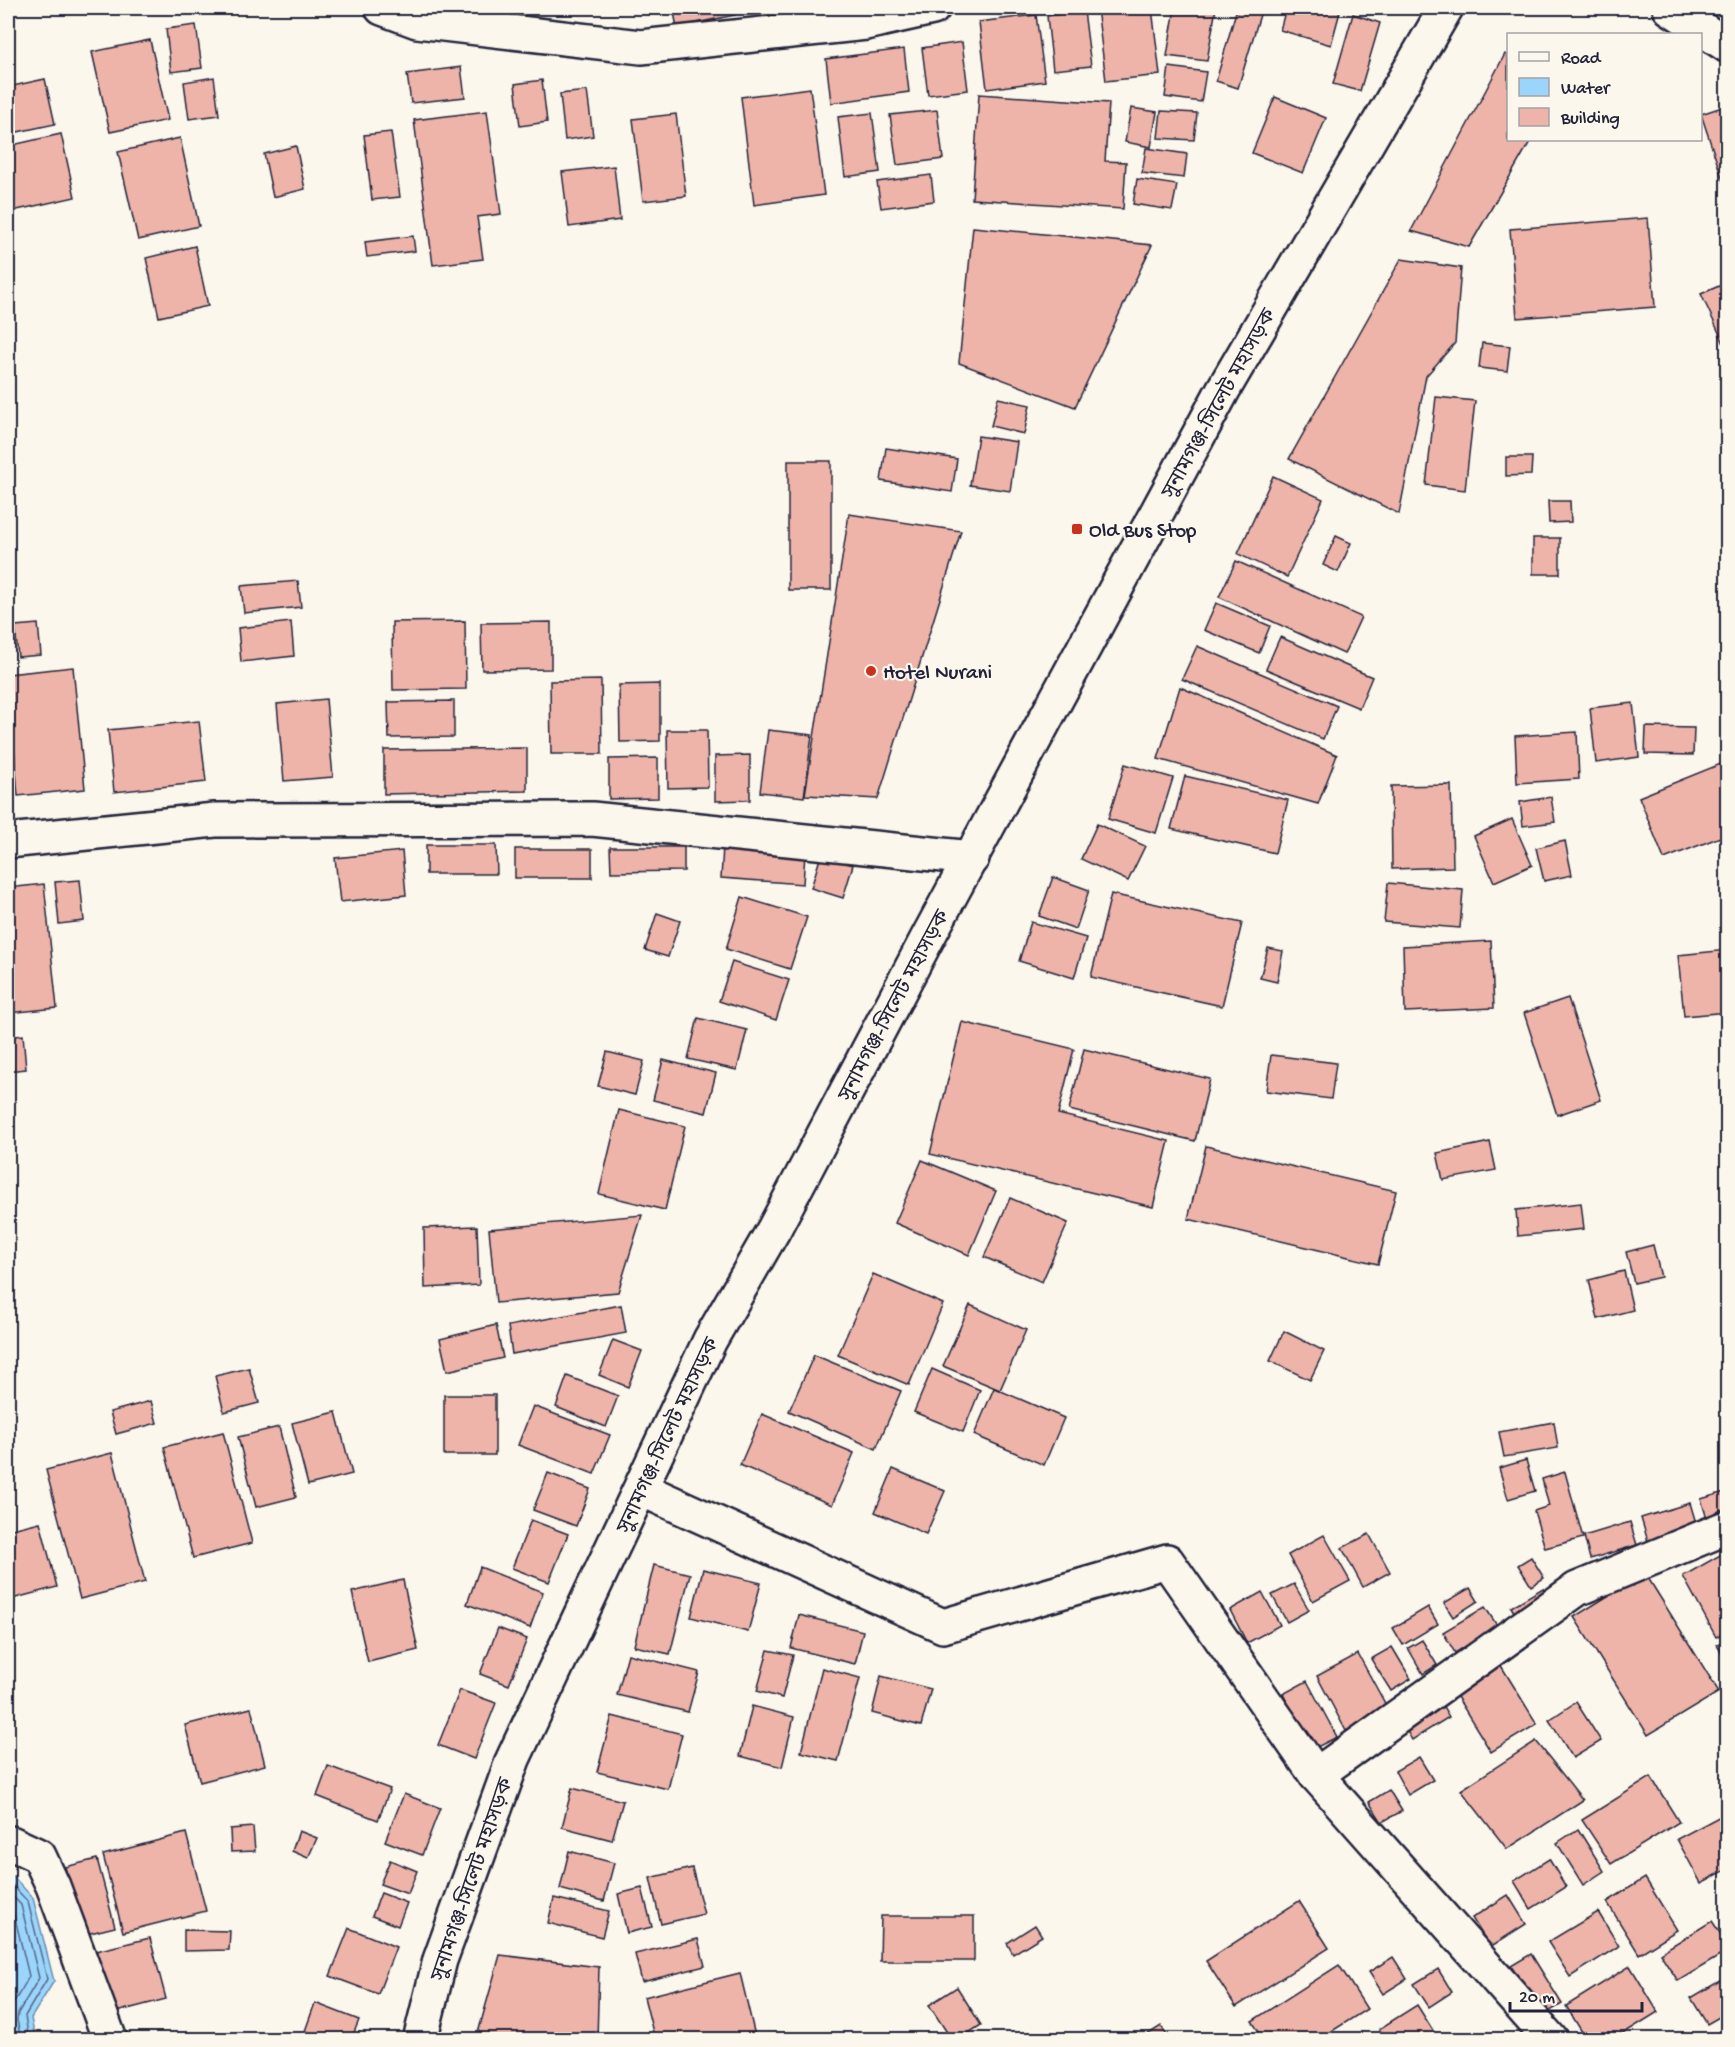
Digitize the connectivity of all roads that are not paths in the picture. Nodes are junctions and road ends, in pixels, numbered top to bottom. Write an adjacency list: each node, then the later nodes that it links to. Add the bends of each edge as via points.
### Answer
1 (382, 8): 2 (street, via 417,21 641,47 866,23)
2 (933, 8)
3 (1446, 8): 7 (street, সুনামগঞ্জ-সিলেট মহাসড়ক, via 1223,390)
4 (1670, 8): 5 (street)
5 (1728, 46)
6 (8, 841): 7 (street, via 215,820 592,819)
7 (972, 858): 8 (street, সুনামগঞ্জ-সিলেট মহাসড়ক, via 711,1340)
8 (641, 1489): 10 (street, via 943,1626 1167,1561); 13 (street, সুনামগঞ্জ-সিলেট মহাসড়ক, via 513,1759 440,1960)
9 (1728, 1527): 10 (street, via 1577,1589)
10 (1316, 1775): 14 (street)
11 (8, 1843): 12 (street, via 39,1856)
12 (110, 2040)
13 (420, 2040)
14 (1551, 2040)

